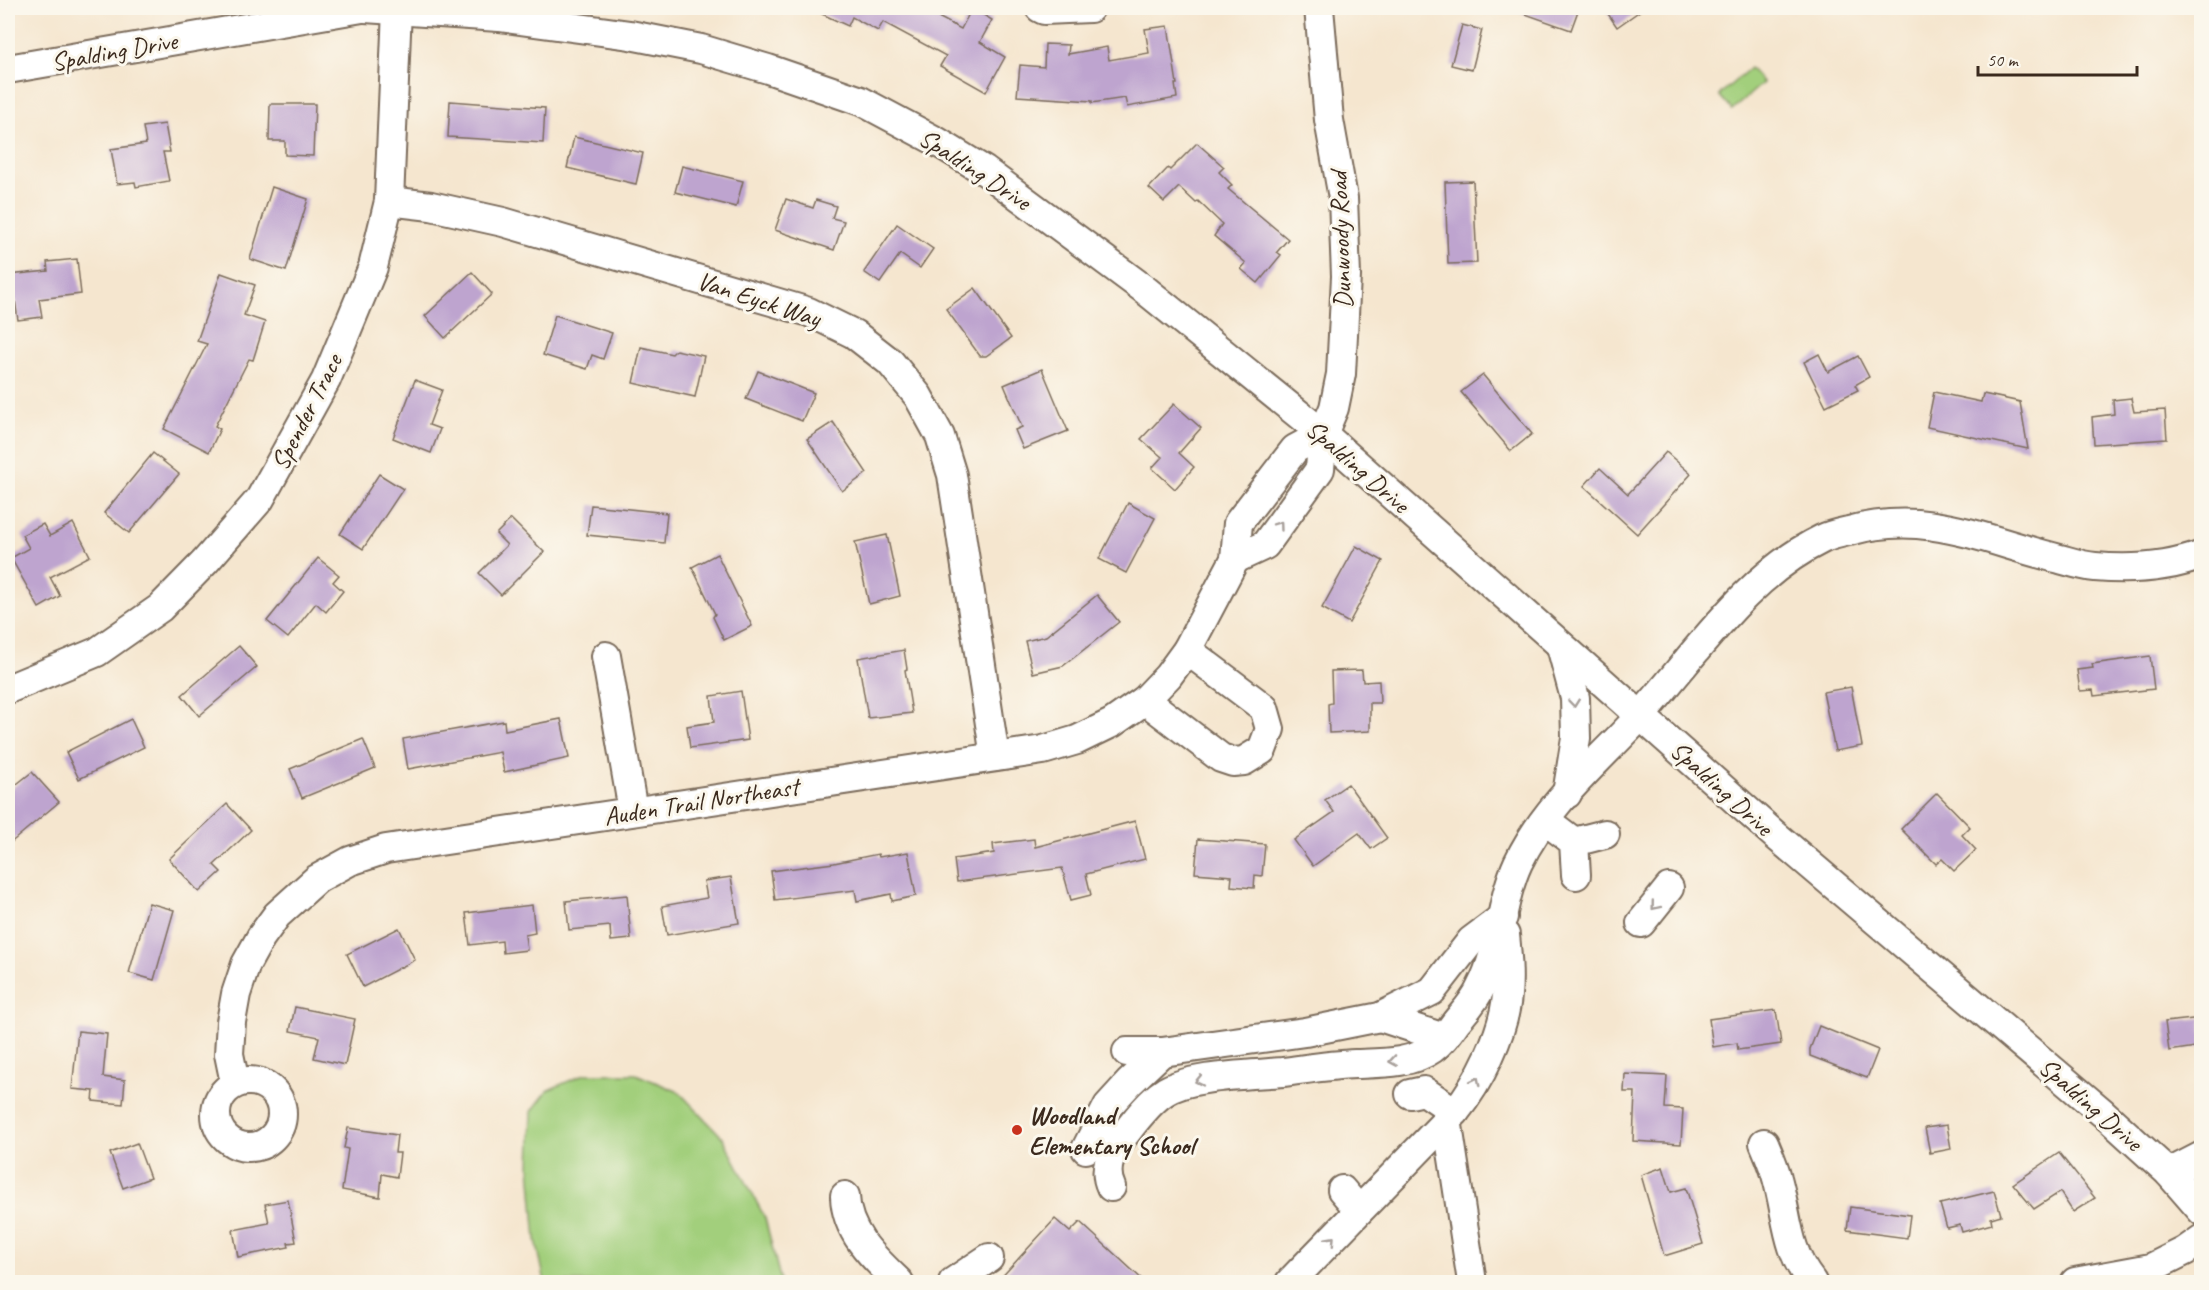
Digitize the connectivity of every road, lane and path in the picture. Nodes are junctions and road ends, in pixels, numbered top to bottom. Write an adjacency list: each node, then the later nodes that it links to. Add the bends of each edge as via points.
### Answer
1 (363, 8): 2 (street, Spalding Drive); 6 (street, Spalding Drive)
2 (399, 8): 7 (street, Spender Trace); 8 (street, Spalding Drive, via 499,17 701,49 861,101 995,178 1144,289)
3 (1040, 8): 4 (street)
4 (1090, 8)
5 (1319, 8): 8 (street, Dunwoody Road, via 1329,120 1343,198 1346,276 1341,374 1334,408)
6 (8, 69)
7 (389, 201): 13 (street, Spender Trace, via 373,267 326,380 260,499 160,608 97,652); 16 (street, Van Eyck Way, via 503,222 809,312 854,334 890,362 918,396 940,436 952,476)
8 (1323, 434): 10 (street, Spalding Drive); 11 (street, Auden Trail Northeast, via 1320,469 1265,545 1234,559)
9 (2202, 555): 15 (street, via 2138,568 2092,567 1957,529 1921,523 1870,525 1825,537 1787,558 1754,586)
10 (1561, 646): 15 (street, Spalding Drive); 17 (street, one-way to 17, via 1575,698 1576,738)
11 (1187, 650): 14 (street, Auden Trail Northeast); 14 (street, via 1264,708 1270,729 1262,750 1244,761 1221,758)
12 (606, 656): 18 (street)
13 (8, 689)
14 (1145, 700): 16 (street, Auden Trail Northeast, via 1112,723 1077,740)
15 (1640, 716): 17 (street); 36 (street, Spalding Drive)
16 (995, 757): 18 (street, Auden Trail Northeast)
17 (1566, 794): 19 (street)
18 (633, 811): 30 (street, Auden Trail Northeast, via 386,849 350,861 317,879 277,915 246,964 231,1022 229,1054)
19 (1545, 820): 21 (street); 24 (street, via 1517,866)
20 (1605, 834): 21 (street)
21 (1574, 842): 22 (street)
22 (1576, 875)
23 (1669, 888): 25 (street, one-way to 25)
24 (1503, 917): 26 (street, via 1471,941 1432,991); 27 (street, via 1483,985); 32 (street, one-way to 24, via 1470,1092 1489,1054 1507,998 1509,964)
25 (1641, 923)
26 (1380, 1017): 27 (street); 29 (street)
27 (1444, 1038): 37 (street, one-way to 37, via 1431,1050 1389,1063 1214,1078 1174,1087 1161,1094 1112,1154 1107,1172)
28 (1127, 1052): 29 (street)
29 (1162, 1052): 34 (street, via 1108,1106)
30 (235, 1083)
31 (1410, 1094): 32 (street, via 1424,1091)
32 (1451, 1116): 44 (street, one-way to 32, via 1351,1200); 45 (street)
33 (1764, 1143): 46 (street, via 1777,1178 1790,1244)
34 (1086, 1149)
35 (2202, 1156): 36 (street)
36 (2169, 1173): 39 (street, Spalding Drive)
37 (1111, 1187)
38 (845, 1196): 42 (street, via 859,1240)
39 (2202, 1211)
40 (2202, 1239): 47 (street, via 2151,1268)
41 (989, 1258): 43 (street)
42 (899, 1282)
43 (953, 1282)
44 (1290, 1282)
45 (1472, 1282)
46 (1812, 1282)
47 (2075, 1282)

